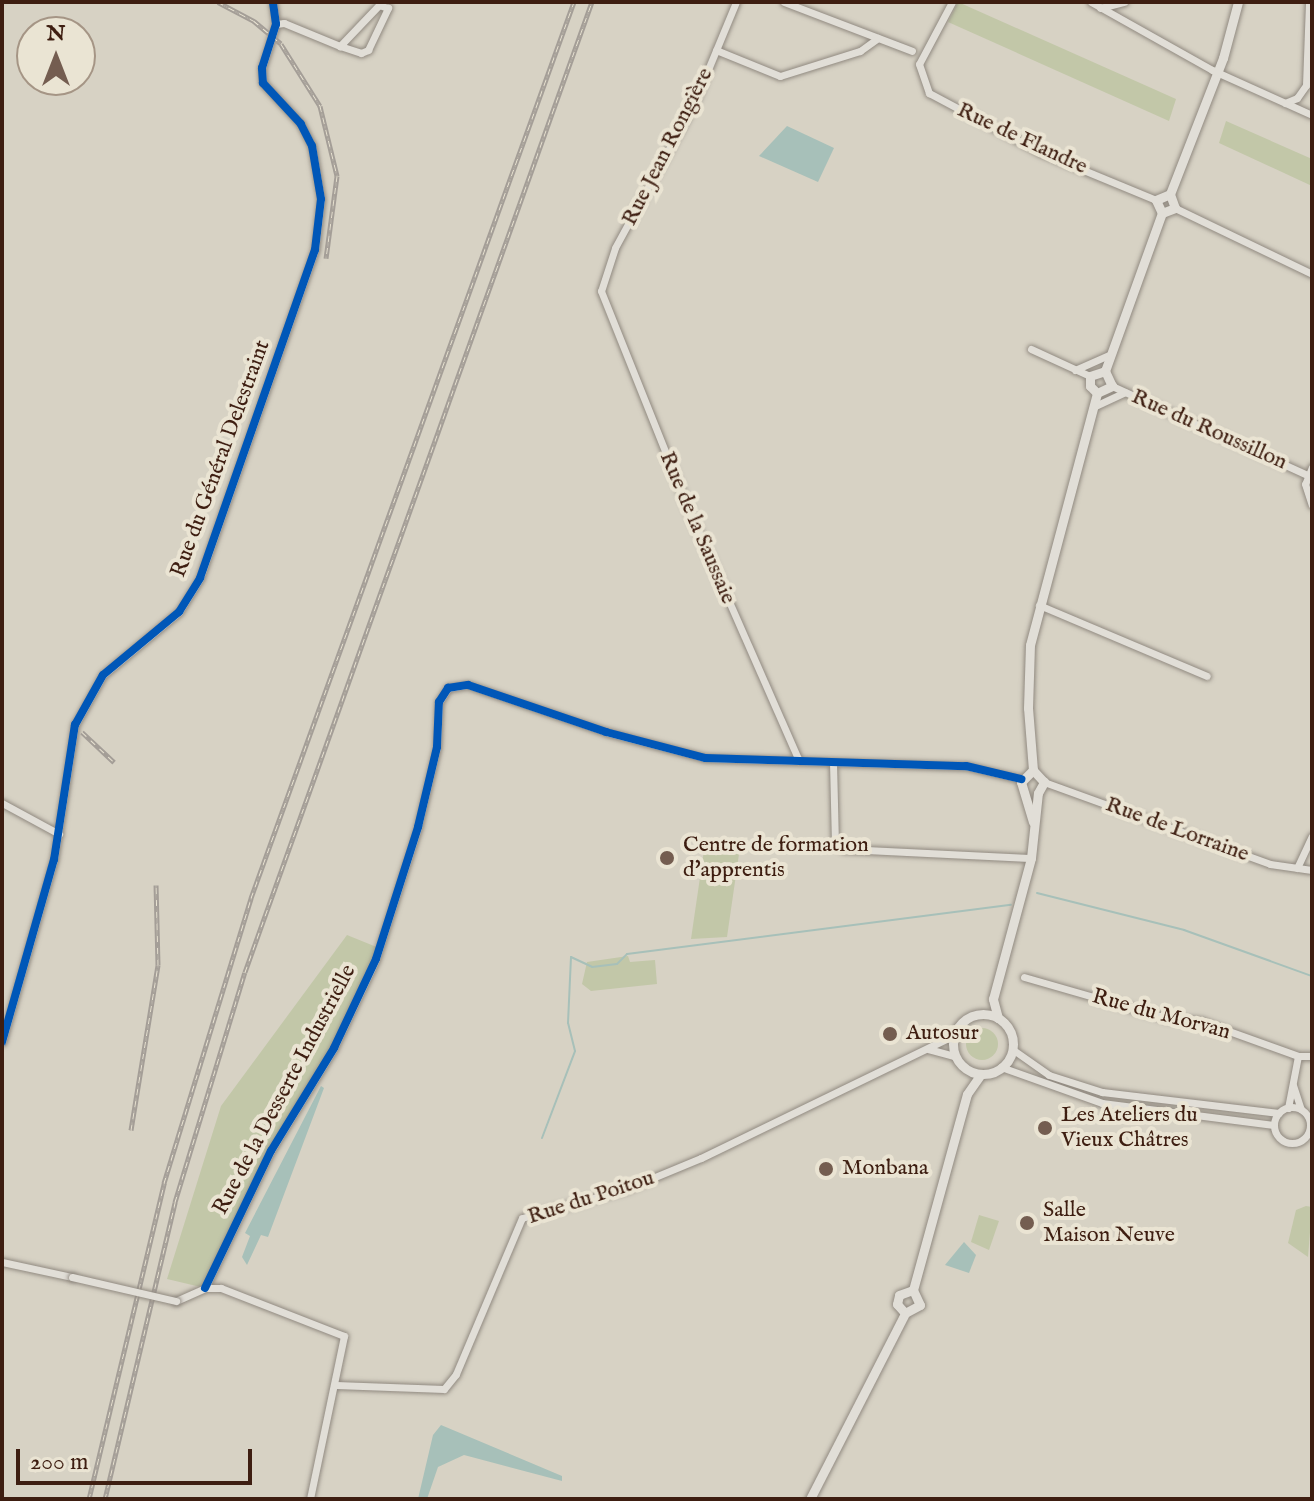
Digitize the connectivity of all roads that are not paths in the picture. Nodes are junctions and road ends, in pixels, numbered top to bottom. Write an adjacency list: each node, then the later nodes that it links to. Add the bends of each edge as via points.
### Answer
1 (273, 2): 10 (street, Rue du Général Delestraint)
2 (736, 2): 13 (street, Rue Jean Rongière)
3 (784, 2): 11 (street)
4 (952, 2): 19 (street, Rue de Flandre, via 919,72 933,97 1058,160)
5 (1091, 2): 9 (street)
6 (1124, 2): 9 (street)
7 (1238, 2): 15 (street)
8 (1309, 2): 16 (street, via 1306,85 1297,98)
9 (1100, 8): 15 (street)
10 (276, 24): 12 (street); 46 (street, Rue du Général Delestraint, via 262,68 263,83 301,124 312,146 321,199 315,250 200,578 179,612 103,675 79,714 69,746)
11 (878, 38): 13 (street, via 860,51 780,76); 14 (street)
12 (340, 46): 12 (street, via 368,50 388,8 379,5)
13 (716, 50): 23 (street, Rue Jean Rongière, via 695,101 615,248)
14 (912, 51)
15 (1216, 72): 16 (street); 18 (street)
16 (1285, 103): 17 (street)
17 (1312, 115)
18 (1170, 194): 19 (street); 20 (street)
19 (1156, 200): 21 (street)
20 (1175, 208): 21 (street); 22 (street)
21 (1162, 213): 25 (street)
22 (1312, 274)
23 (601, 291): 37 (street, Rue de la Saussaie, via 672,471)
24 (1031, 349): 26 (street)
25 (1108, 355): 26 (street); 27 (street)
26 (1075, 370): 28 (street)
27 (1105, 371): 28 (street); 29 (street)
28 (1090, 376): 31 (street)
29 (1112, 386): 30 (street, Rue du Roussillon); 31 (street)
30 (1125, 392): 32 (street); 33 (street, Rue du Roussillon)
31 (1097, 393): 32 (street)
32 (1093, 407): 35 (street)
33 (1309, 471): 34 (street, Rue du Roussillon)
34 (1312, 505)
35 (1039, 605): 36 (street); 39 (street, via 1028,666)
36 (1207, 676)
37 (799, 761): 38 (street, Rue de la Desserte Industrielle); 73 (street, Rue de la Desserte Industrielle, via 705,758 606,732 468,685 445,691 418,827 376,959 339,1038 258,1175)
38 (833, 762): 40 (street, Rue de la Desserte Industrielle, via 966,766); 48 (street, via 835,843 844,849)
39 (1033, 770): 40 (street); 41 (street)
40 (1021, 779): 42 (street)
41 (1044, 782): 43 (street); 49 (street, Rue de Lorraine, via 1270,864)
42 (1024, 791): 43 (street); 45 (street)
43 (1038, 793): 45 (street)
44 (2, 803): 46 (street)
45 (1035, 829): 48 (street)
46 (59, 834): 56 (street, Rue du Général Delestraint)
47 (1312, 836): 49 (street)
48 (1031, 858): 52 (street)
49 (1297, 868): 50 (street, Rue de Lorraine)
50 (1312, 870)
51 (1024, 977): 60 (street, Rue du Morvan, via 1167,1018 1201,1021)
52 (993, 999): 53 (street); 54 (street)
53 (979, 1014): 54 (street); 55 (street, via 963,1021)
54 (998, 1018): 58 (street, via 1007,1026)
55 (954, 1035): 57 (street, Rue du Poitou); 59 (street)
56 (2, 1042)
57 (928, 1049): 59 (street); 76 (street, Rue du Poitou, via 650,1179 522,1218 456,1374 444,1389)
58 (1012, 1049): 62 (street); 69 (street, via 1049,1075 1102,1092)
59 (955, 1056): 63 (street)
60 (1298, 1056): 61 (street, Rue du Morvan); 65 (street)
61 (1312, 1056)
62 (1001, 1067): 64 (street); 70 (street, via 1102,1103)
63 (967, 1069): 64 (street); 66 (street)
64 (981, 1074): 66 (street)
65 (1293, 1085): 67 (street); 68 (street)
66 (967, 1094): 74 (street)
67 (1288, 1108): 68 (street); 69 (street)
68 (1306, 1112): 71 (street)
69 (1279, 1113): 70 (street)
70 (1274, 1125): 71 (street, via 1280,1139 1290,1143)
71 (1310, 1132)
72 (2, 1262): 73 (street, bridge, via 176,1301)
73 (205, 1288): 76 (street, via 221,1288 343,1334)
74 (913, 1290): 75 (street, via 920,1305); 75 (street, via 899,1295 897,1304)
75 (905, 1313): 77 (street)
76 (336, 1385): 78 (street)
77 (823, 1480): 79 (street); 80 (street)
78 (310, 1499)
79 (810, 1499)
80 (821, 1499)

